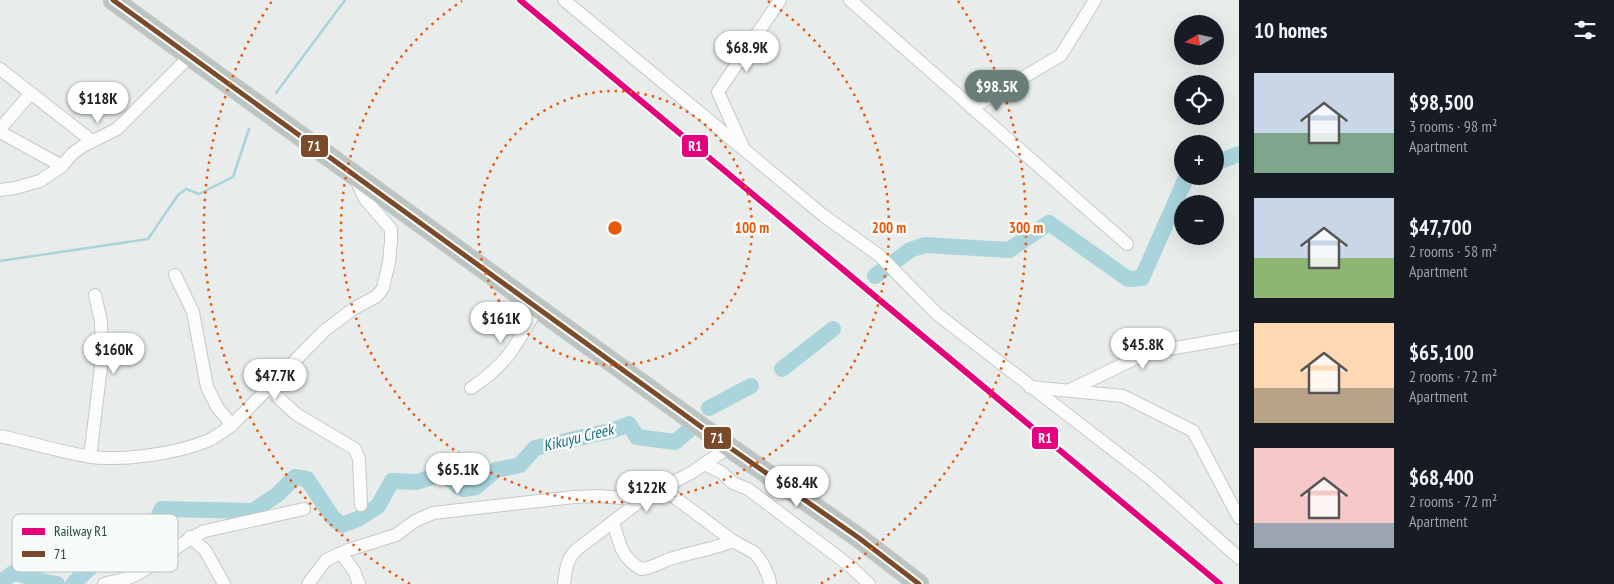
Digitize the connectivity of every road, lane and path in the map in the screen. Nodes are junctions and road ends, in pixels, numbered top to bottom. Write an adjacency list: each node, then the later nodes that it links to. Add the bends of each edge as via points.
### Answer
1 (113, 0): 6 (highway)
2 (564, 0): 12 (street)
3 (780, 0): 12 (street, via 718,92)
4 (850, 0): 9 (street)
5 (1095, 0): 9 (street, via 1060,55)
6 (190, 56): 11 (street, via 117,129); 14 (highway)
7 (0, 69): 8 (street)
8 (31, 93): 10 (street); 11 (street)
9 (972, 108): 16 (street)
10 (0, 131): 13 (street)
11 (92, 140): 13 (street, via 72,154)
12 (744, 150): 21 (street, via 824,216 880,256 937,314)
13 (62, 166): 15 (street, via 40,182)
14 (353, 174): 19 (highway); 22 (street, via 366,199 391,229 392,241 383,288 377,296 334,322)
15 (0, 190)
16 (1127, 244)
17 (175, 275): 26 (street, via 193,312 207,387 217,407)
18 (95, 295): 29 (street, via 101,321 102,359)
19 (537, 308): 23 (street, via 515,348 500,366); 28 (highway)
20 (1239, 337): 24 (street, via 1152,352)
21 (1030, 387): 24 (street); 25 (street)
22 (268, 388): 26 (street); 33 (street, via 296,414 355,449 359,459)
23 (471, 388)
24 (1069, 390): 25 (street); 35 (street, via 1123,396 1193,431)
25 (1047, 401): 41 (street, via 1151,479)
26 (232, 425): 29 (street, via 208,441 182,449 120,458)
27 (0, 436): 29 (street)
28 (729, 447): 30 (street); 50 (highway)
29 (90, 457)
30 (704, 464): 31 (street); 49 (street, via 748,488)
31 (662, 488): 32 (street); 38 (street)
32 (642, 500): 36 (street); 40 (street, via 587,496 444,510 425,516 396,535)
33 (362, 505)
34 (304, 510): 37 (street, via 229,525)
35 (1239, 518)
36 (613, 522): 38 (street, via 627,560 641,569); 47 (street, via 570,557)
37 (190, 538): 39 (street); 44 (street, via 205,550)
38 (733, 541): 48 (street, via 755,553)
39 (178, 547)
40 (341, 553): 45 (street, via 326,560); 46 (street)
41 (1239, 558)
42 (141, 572): 43 (street)
43 (104, 584)
44 (224, 584)
45 (308, 584)
46 (359, 584)
47 (564, 584)
48 (770, 584)
49 (869, 584)
50 (919, 584)

